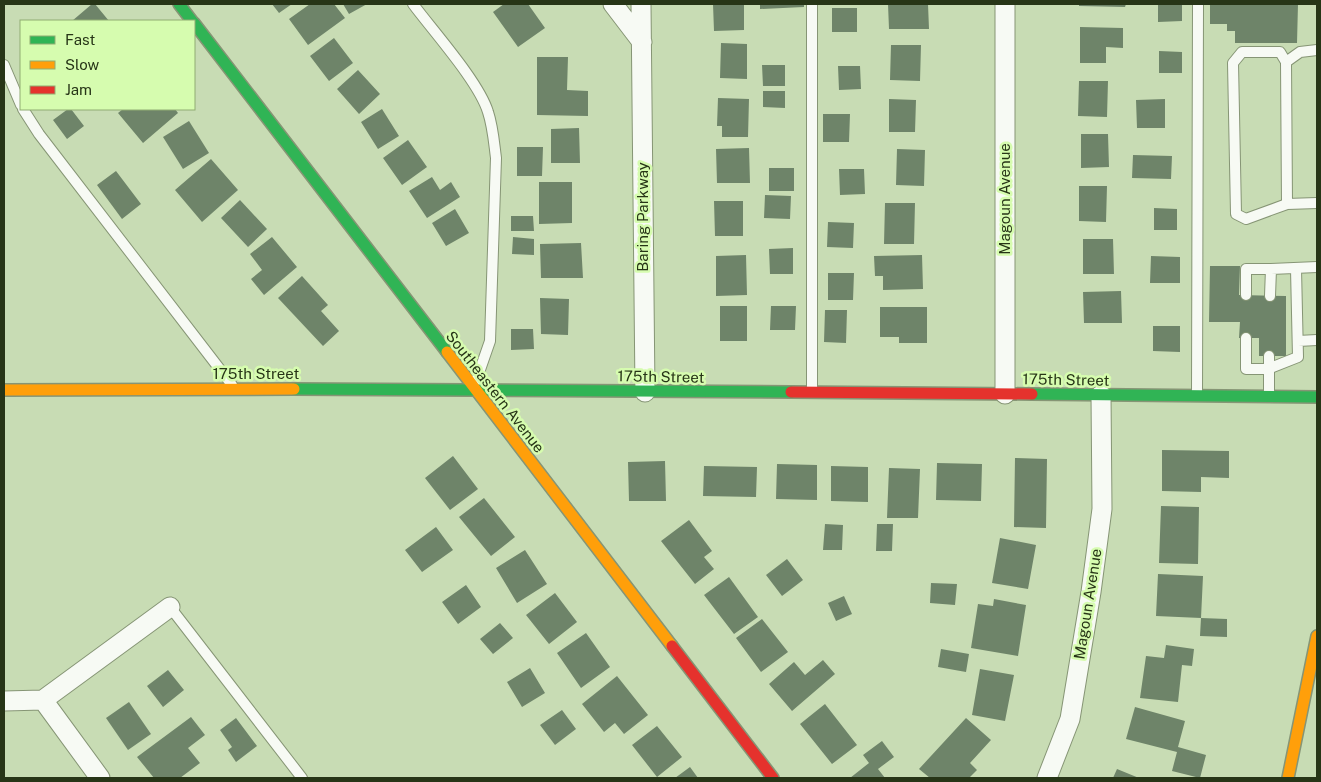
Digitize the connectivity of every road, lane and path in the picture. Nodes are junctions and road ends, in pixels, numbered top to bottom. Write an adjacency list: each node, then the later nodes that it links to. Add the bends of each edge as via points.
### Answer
1 (179, 4): 8 (main road, Southeastern Avenue)
2 (413, 4): 29 (lane, via 479,92 488,111 493,134 496,158 490,341)
3 (613, 4): 10 (street)
4 (642, 4): 10 (street, Baring Parkway)
5 (812, 4): 32 (lane)
6 (1005, 4): 33 (street, Magoun Avenue)
7 (1198, 4): 36 (lane)
8 (191, 20)
9 (195, 25): 29 (main road, Southeastern Avenue)
10 (642, 42): 31 (street, Baring Parkway)
11 (1317, 50): 12 (lane, via 1300,52)
12 (1286, 62): 17 (lane); 17 (lane, via 1280,52 1242,52 1233,63 1236,214 1246,219)
13 (4, 65): 14 (lane)
14 (20, 103)
15 (24, 110): 28 (lane)
16 (1317, 203): 17 (lane)
17 (1287, 204)
18 (1317, 267): 20 (lane)
19 (1271, 268): 20 (lane); 21 (lane, via 1246,269); 22 (lane)
20 (1296, 269): 25 (lane)
21 (1246, 295)
22 (1270, 296)
23 (1246, 338): 27 (lane, via 1246,369)
24 (1317, 340): 25 (lane)
25 (1298, 341): 27 (lane, via 1298,357)
26 (1269, 356): 27 (lane)
27 (1268, 369): 35 (lane)
28 (234, 388): 29 (main road, 175th Street); 30 (main road, 175th Street)
29 (473, 389): 31 (main road, 175th Street); 44 (main road, Southeastern Avenue)
30 (4, 390)
31 (645, 392): 32 (main road, 175th Street)
32 (812, 393): 33 (main road, 175th Street)
33 (1006, 394): 34 (main road, 175th Street)
34 (1101, 395): 36 (main road, 175th Street); 45 (street, Magoun Avenue, via 1102,508 1091,592 1070,719)
35 (1269, 395): 36 (main road, 175th Street); 37 (main road, 175th Street)
36 (1197, 396)
37 (1317, 397)
38 (170, 607): 40 (street); 43 (lane)
39 (1317, 636): 46 (main road)
40 (43, 700): 41 (street); 42 (street)
41 (4, 701)
42 (100, 778)
43 (302, 778)
44 (773, 778)
45 (1046, 778)
46 (1288, 778)

